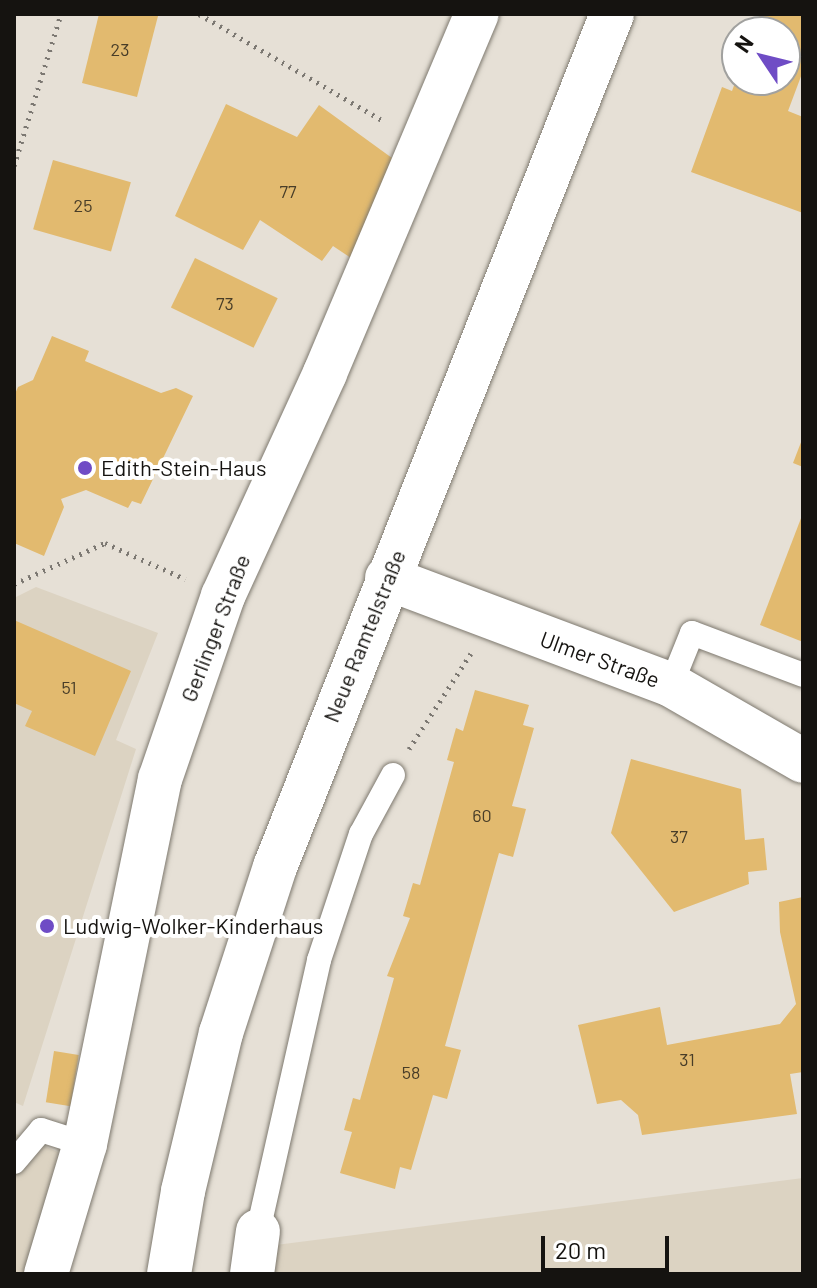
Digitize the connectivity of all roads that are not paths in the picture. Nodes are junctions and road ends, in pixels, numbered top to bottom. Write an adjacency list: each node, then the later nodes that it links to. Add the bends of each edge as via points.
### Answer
1 (477, 14): 8 (street, Gerlinger Straße, via 223,596 160,779)
2 (612, 14): 3 (street, Neue Ramtelstraße, via 522,252)
3 (387, 578): 5 (street, Ulmer Straße); 12 (street, Neue Ramtelstraße, via 280,852 221,1033)
4 (803, 675): 5 (lane, via 692,633)
5 (671, 685): 6 (street, Ulmer Straße)
6 (803, 761)
7 (393, 775): 10 (lane, via 361,834 324,945)
8 (85, 1144): 9 (lane, via 41,1130); 11 (street, Gerlinger Straße)
9 (14, 1162)
10 (258, 1231): 13 (street)
11 (46, 1274)
12 (169, 1274)
13 (252, 1274)

